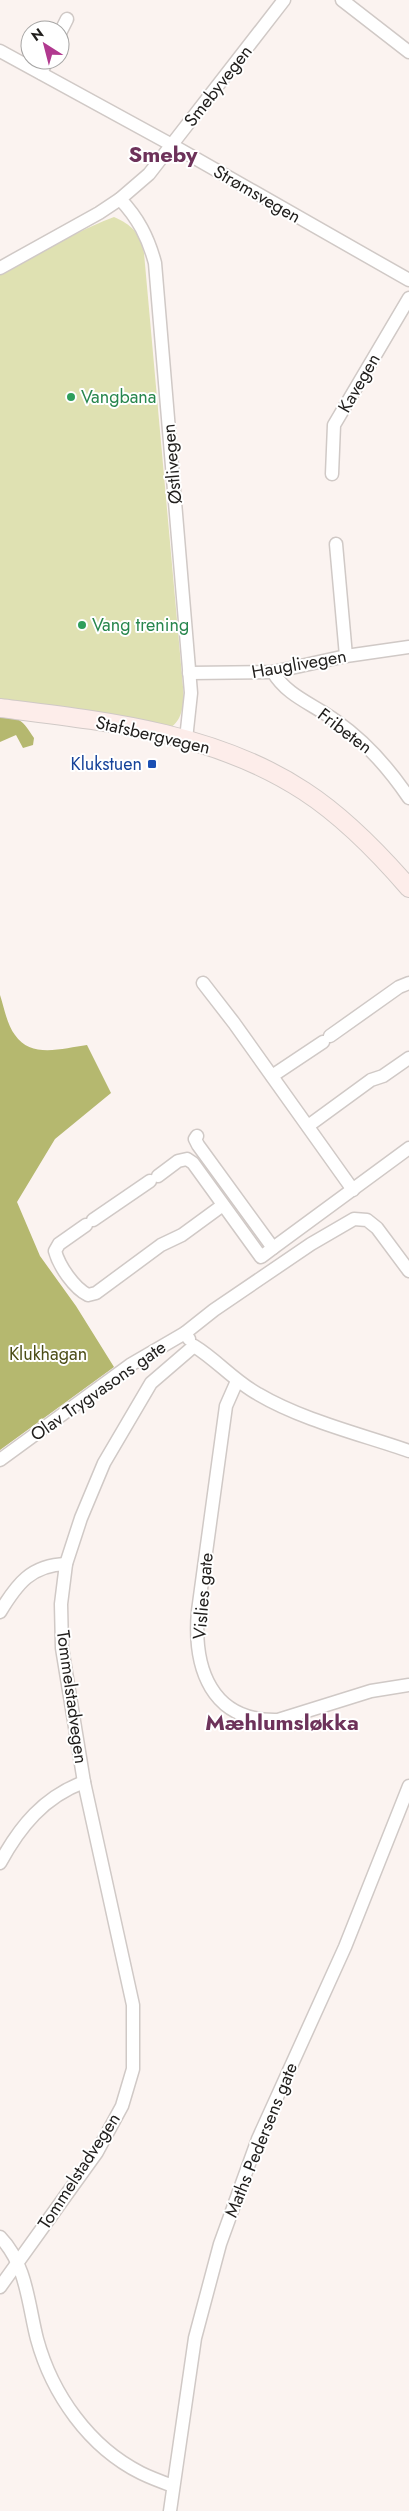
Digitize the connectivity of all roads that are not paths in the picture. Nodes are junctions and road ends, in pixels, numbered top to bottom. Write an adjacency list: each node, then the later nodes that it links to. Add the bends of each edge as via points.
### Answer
1 (284, 0): 6 (street, Smebyvegen)
2 (342, 0): 4 (street)
3 (0, 51): 5 (street, Strømsvegen)
4 (409, 52)
5 (41, 72): 6 (street, Strømsvegen)
6 (172, 145): 7 (street, Smebyvegen, via 149,174); 9 (street, Strømsvegen)
7 (120, 199): 8 (street, Smebyvegen); 16 (street, Østlivegen, via 140,224 155,263)
8 (0, 268)
9 (409, 280)
10 (409, 298): 11 (street, Kavegen, via 334,425)
11 (332, 474)
12 (336, 544): 14 (street)
13 (409, 647): 14 (street, Hauglivegen)
14 (346, 656): 15 (street, Hauglivegen)
15 (273, 672): 16 (street, Hauglivegen); 19 (street, Fribeten, via 281,686 368,745 389,768)
16 (189, 673): 18 (street, Østlivegen, via 191,711)
17 (0, 708): 18 (main road, Stafsbergvegen, via 115,724)
18 (186, 739): 20 (main road, Stafsbergvegen, via 251,762 303,790 361,836)
19 (409, 798)
20 (409, 888)
21 (203, 983): 24 (street)
22 (409, 983): 24 (street)
23 (409, 1058): 25 (street, via 383,1076 371,1080)
24 (272, 1076): 25 (street)
25 (308, 1126): 28 (street)
26 (197, 1136): 30 (street, via 198,1145)
27 (409, 1148): 28 (street)
28 (353, 1190): 30 (street)
29 (223, 1205): 29 (street, via 193,1164 187,1160 178,1161 59,1244 55,1251 57,1259 81,1291 88,1295 96,1293); 30 (street, via 261,1257)
30 (273, 1248)
31 (409, 1271): 32 (street, via 377,1228 367,1220 354,1219 311,1244)
32 (185, 1333): 33 (street, Olav Trygvasons gate); 36 (street, Olav Trygvasons gate, via 130,1365)
33 (194, 1346): 34 (street, via 215,1359); 37 (street, Tommelstadvegen, via 151,1383 132,1413 104,1463 80,1518)
34 (237, 1382): 35 (street, via 303,1414); 39 (street, Vislies gate, via 226,1406 197,1620 197,1646 208,1684 234,1711 264,1720 278,1720 371,1692)
35 (409, 1451)
36 (0, 1460)
37 (66, 1564): 38 (street, via 50,1565 30,1574); 40 (street, Tommelstadvegen, via 61,1604 62,1648)
38 (0, 1612)
39 (409, 1685)
40 (84, 1782): 42 (street, via 52,1799 33,1814); 44 (street, Tommelstadvegen, via 133,2005 133,2069 122,2106 97,2152)
41 (409, 1786): 46 (street, Maths Pedersens gate, via 345,1947 239,2186 195,2338)
42 (0, 1863)
43 (0, 2237): 44 (street)
44 (18, 2263): 45 (street, Tommelstadvegen); 46 (street, via 37,2340 69,2410 98,2444 120,2461 141,2474)
45 (0, 2287)
46 (173, 2486): 47 (street, Maths Pedersens gate)
47 (170, 2511)

